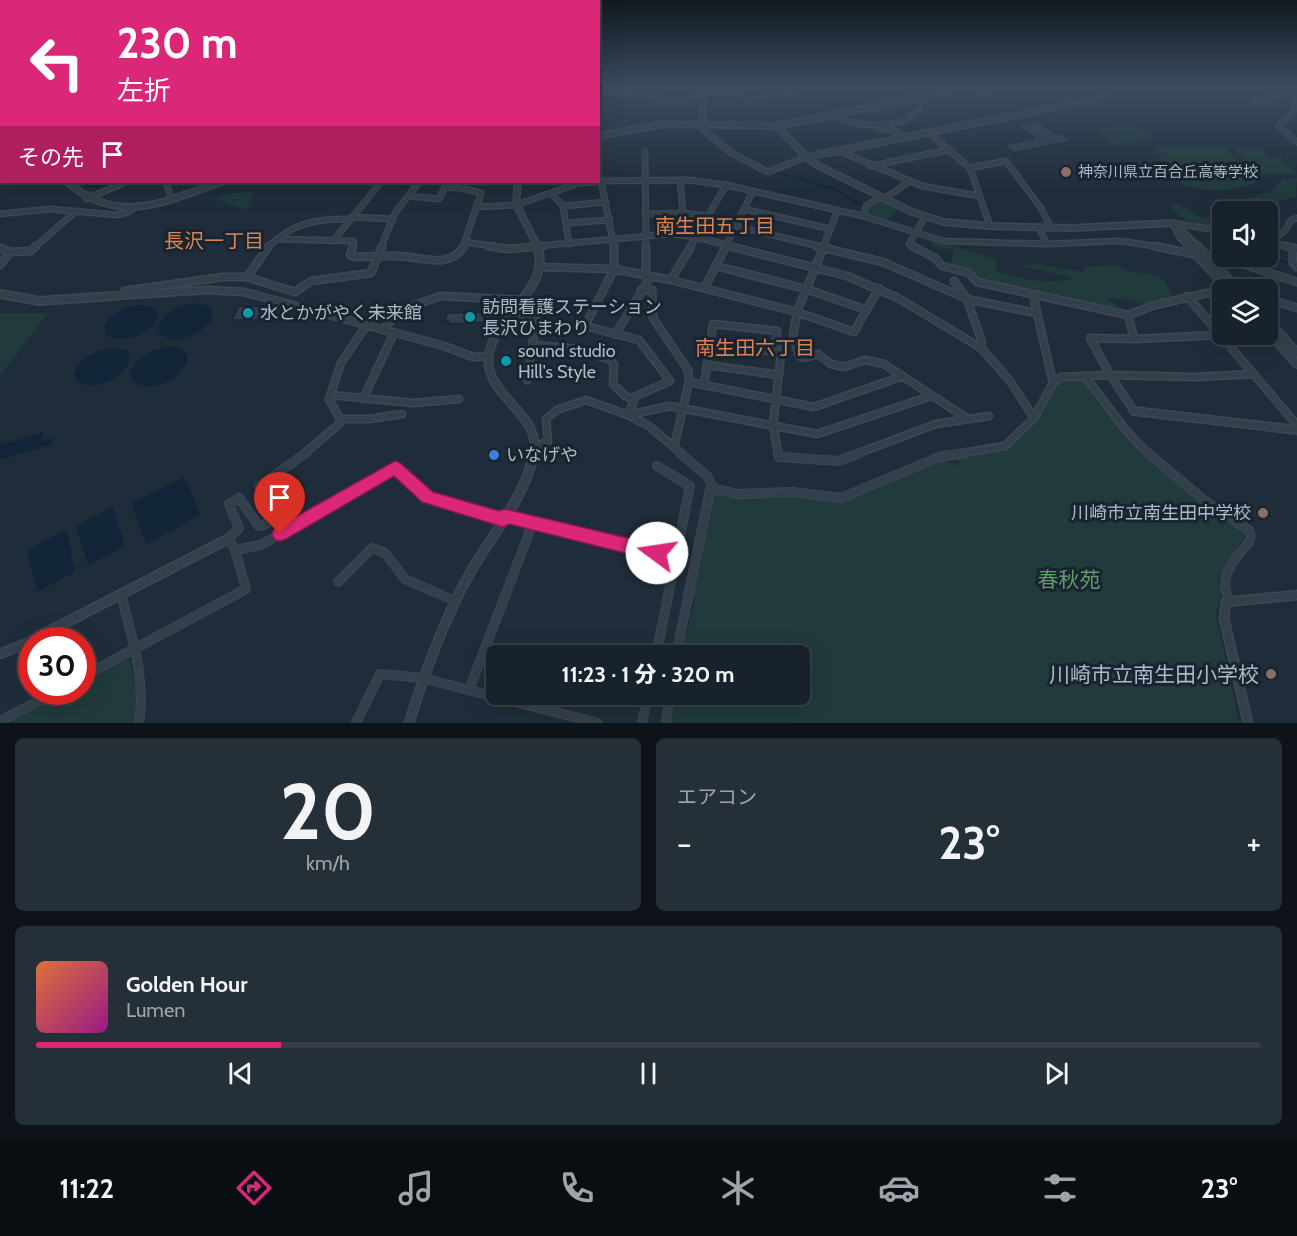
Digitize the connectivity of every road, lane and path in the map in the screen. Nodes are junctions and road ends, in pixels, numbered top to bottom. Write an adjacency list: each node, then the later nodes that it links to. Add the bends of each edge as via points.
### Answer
1 (704, 121): 7 (street)
2 (803, 121): 9 (street)
3 (847, 121): 8 (street)
4 (900, 121): 8 (street)
5 (986, 121): 10 (street)
6 (1283, 121): 13 (street, via 1278,126)
7 (704, 124): 9 (street); 11 (street, via 653,125); 17 (street, via 703,130 710,137 768,172)
8 (871, 125): 12 (street)
9 (777, 126): 17 (street)
10 (928, 132): 12 (street); 15 (street)
11 (600, 136)
12 (903, 137): 14 (street)
13 (1297, 142)
14 (837, 150): 17 (street); 18 (street)
15 (948, 150): 18 (street); 19 (street)
16 (645, 152): 20 (street)
17 (806, 157): 41 (street)
18 (871, 165): 33 (street)
19 (970, 168): 39 (street); 66 (street, via 1006,161)
20 (644, 179): 21 (street); 22 (street); 53 (street)
21 (680, 180): 34 (street); 51 (street)
22 (600, 181)
23 (68, 183): 42 (street)
24 (124, 183): 42 (street)
25 (166, 183): 40 (street)
26 (219, 183): 40 (street)
27 (380, 183): 57 (street)
28 (418, 183): 38 (street)
29 (464, 183): 35 (street)
30 (518, 183): 44 (street)
31 (579, 183): 37 (street)
32 (600, 183): 43 (street)
33 (907, 183): 39 (street, via 949,194); 41 (street)
34 (726, 185): 36 (street); 54 (street)
35 (461, 188): 38 (street, via 445,187 439,199); 47 (street, via 481,193)
36 (753, 191): 48 (street); 49 (street)
37 (551, 193): 44 (street); 45 (street)
38 (408, 196): 59 (street)
39 (980, 196): 64 (street)
40 (171, 198): 46 (street)
41 (883, 198): 55 (street, via 866,206); 56 (street)
42 (86, 199): 46 (street, via 119,208)
43 (606, 202): 45 (street); 60 (street)
44 (516, 205): 47 (street); 81 (street)
45 (563, 206): 61 (street)
46 (136, 207): 50 (street, via 106,215)
47 (476, 207): 76 (street)
48 (744, 209): 63 (street); 67 (street)
49 (838, 210): 55 (street); 67 (street)
50 (76, 212): 52 (street, via 39,209); 85 (street, via 31,251)
51 (683, 213): 53 (street); 54 (street)
52 (0, 214)
53 (645, 214): 70 (street)
54 (708, 216): 72 (street)
55 (863, 216): 69 (street)
56 (925, 217): 64 (street); 69 (street)
57 (352, 218): 59 (street); 73 (street, via 308,220); 75 (street)
58 (1297, 218): 71 (street)
59 (393, 219): 87 (street)
60 (610, 220): 61 (street); 74 (street)
61 (566, 223): 77 (street)
62 (1173, 223): 66 (street); 68 (street); 86 (street, via 1180,237); 88 (street)
63 (736, 225): 80 (street); 82 (street)
64 (990, 226): 65 (street)
65 (1039, 228): 66 (street); 78 (street)
66 (1051, 228)
67 (831, 229): 82 (street)
68 (1212, 229)
69 (915, 233): 78 (street, via 951,241); 108 (street, via 909,244 942,266 969,273 977,282)
70 (645, 236): 72 (street); 74 (street); 95 (street)
71 (1278, 236)
72 (694, 237): 80 (street); 99 (street)
73 (277, 239): 75 (street); 96 (street, via 259,255)
74 (614, 239): 77 (street); 94 (street)
75 (334, 240): 87 (street, via 354,241 350,258)
76 (466, 242): 81 (street, via 508,249); 87 (street, via 450,259)
77 (569, 244): 81 (street)
78 (1047, 244): 86 (street, via 1130,242)
79 (1278, 244): 84 (street)
80 (726, 245): 90 (street); 92 (street)
81 (537, 246): 91 (street)
82 (823, 247): 92 (street); 111 (street, via 883,262)
83 (0, 248): 85 (street)
84 (1295, 249): 93 (street, via 1293,263)
85 (10, 252): 89 (street)
86 (1197, 254): 88 (street); 97 (street)
87 (379, 257): 96 (street, via 372,273 311,281 295,292)
88 (1209, 257): 98 (street); 101 (street)
89 (0, 265)
90 (716, 266): 102 (street); 104 (street)
91 (540, 267): 94 (street); 112 (street)
92 (816, 267): 103 (street); 104 (street)
93 (1297, 267)
94 (614, 269): 95 (street); 125 (street, via 585,326)
95 (648, 276): 99 (street); 105 (street)
96 (247, 277): 109 (street, via 223,277 117,292)
97 (1221, 279)
98 (1229, 279)
99 (671, 280): 102 (street)
100 (954, 281): 111 (street)
101 (1297, 282)
102 (705, 287): 116 (street)
103 (879, 288): 115 (street); 132 (street)
104 (806, 289): 115 (street); 116 (street)
105 (640, 290): 125 (street); 144 (street, via 652,290 653,318 688,370)
106 (1212, 291): 110 (street)
107 (0, 294): 109 (street, via 39,301)
108 (1033, 295): 117 (street); 119 (street)
109 (112, 296): 120 (street, via 244,292)
110 (1187, 296): 119 (street); 121 (street)
111 (967, 299): 117 (street); 132 (street)
112 (520, 300): 118 (street); 122 (street, via 453,295 420,302 401,310)
113 (1278, 302): 114 (street)
114 (1297, 308)
115 (867, 310): 116 (street, via 854,332)
116 (797, 312): 141 (street, via 793,336 799,356 818,354 831,364 844,367 871,360)
117 (1036, 313): 145 (street)
118 (511, 315): 130 (street, via 536,321); 135 (street)
119 (1128, 315): 127 (street)
120 (366, 326): 122 (street); 147 (street, via 341,363)
121 (1212, 326)
122 (382, 330): 124 (street)
123 (1278, 332): 134 (street)
124 (394, 333): 135 (street, via 468,356); 149 (street)
125 (615, 335): 151 (street, via 639,340 670,381)
126 (1212, 335): 127 (street)
127 (1134, 339): 140 (street, via 1090,338)
128 (1278, 342): 136 (street)
129 (711, 344): 133 (street); 133 (street, via 713,324 777,331); 137 (street)
130 (533, 345): 143 (street); 151 (street, via 579,349 611,360 613,384)
131 (1229, 345): 138 (street)
132 (981, 348): 158 (street, via 1010,381)
133 (777, 352): 139 (street, via 781,354)
134 (1297, 353)
135 (488, 356): 164 (street, via 494,380 526,423)
136 (1297, 364)
137 (708, 365): 139 (street); 146 (street)
138 (1254, 374): 140 (street); 162 (street)
139 (779, 375): 152 (street)
140 (1110, 375): 142 (street); 154 (street)
141 (903, 376): 148 (street); 152 (street, via 814,406)
142 (1084, 376): 145 (street, via 1061,377); 176 (street, via 1129,436 1204,501 1249,530 1250,542 1224,576)
143 (526, 380)
144 (689, 382): 146 (street); 153 (street)
145 (1053, 383): 158 (street)
146 (704, 385): 152 (street)
147 (332, 395): 149 (street); 159 (street, via 329,399)
148 (931, 396): 160 (street); 161 (street, via 824,434)
149 (363, 399): 150 (street, via 413,403)
150 (459, 399)
151 (633, 399): 156 (street)
152 (777, 400): 161 (street)
153 (684, 408): 156 (street, via 670,406); 161 (street); 165 (street)
154 (1134, 411): 163 (street)
155 (402, 414): 159 (street)
156 (628, 415): 164 (street, via 586,400 566,406 546,419 548,441); 165 (street)
157 (988, 416): 160 (street)
158 (1034, 418): 167 (street, via 1005,447 939,457 841,498 775,491 738,494)
159 (340, 419): 170 (street, via 326,437 260,486 270,522 260,526 239,498 231,501 239,528)
160 (970, 420): 161 (street, via 936,424 838,461 825,462 779,457)
161 (773, 425)
162 (1297, 425)
163 (1297, 430)
164 (535, 447): 168 (street, via 526,476)
165 (674, 447): 167 (street, via 707,476)
166 (657, 466): 172 (street, via 690,486)
167 (711, 485): 180 (street)
168 (504, 518): 169 (street); 171 (street, via 428,497 395,468 261,545); 177 (street)
169 (533, 523): 172 (street); 186 (street)
170 (228, 539): 171 (street); 174 (street)
171 (235, 550): 182 (street, via 246,589)
172 (676, 557): 179 (street)
173 (338, 582): 177 (street, via 372,548 385,553 405,579)
174 (121, 595): 178 (street); 182 (street)
175 (1297, 595): 176 (street)
176 (1230, 600): 197 (street, via 1226,602 1224,618)
177 (455, 602): 185 (street)
178 (59, 627)
179 (658, 645)
180 (678, 645)
181 (18, 647): 183 (street)
182 (133, 650): 184 (street); 191 (street, via 141,681 143,706)
183 (0, 654)
184 (96, 670)
185 (422, 678): 186 (street); 192 (street, via 380,674); 193 (street)
186 (469, 690): 194 (street)
187 (31, 705): 190 (street)
188 (646, 705): 195 (street)
189 (668, 705): 196 (street)
190 (0, 721)
191 (139, 723)
192 (356, 723)
193 (409, 723)
194 (598, 723)
195 (642, 723)
196 (666, 723)
197 (1248, 723)

